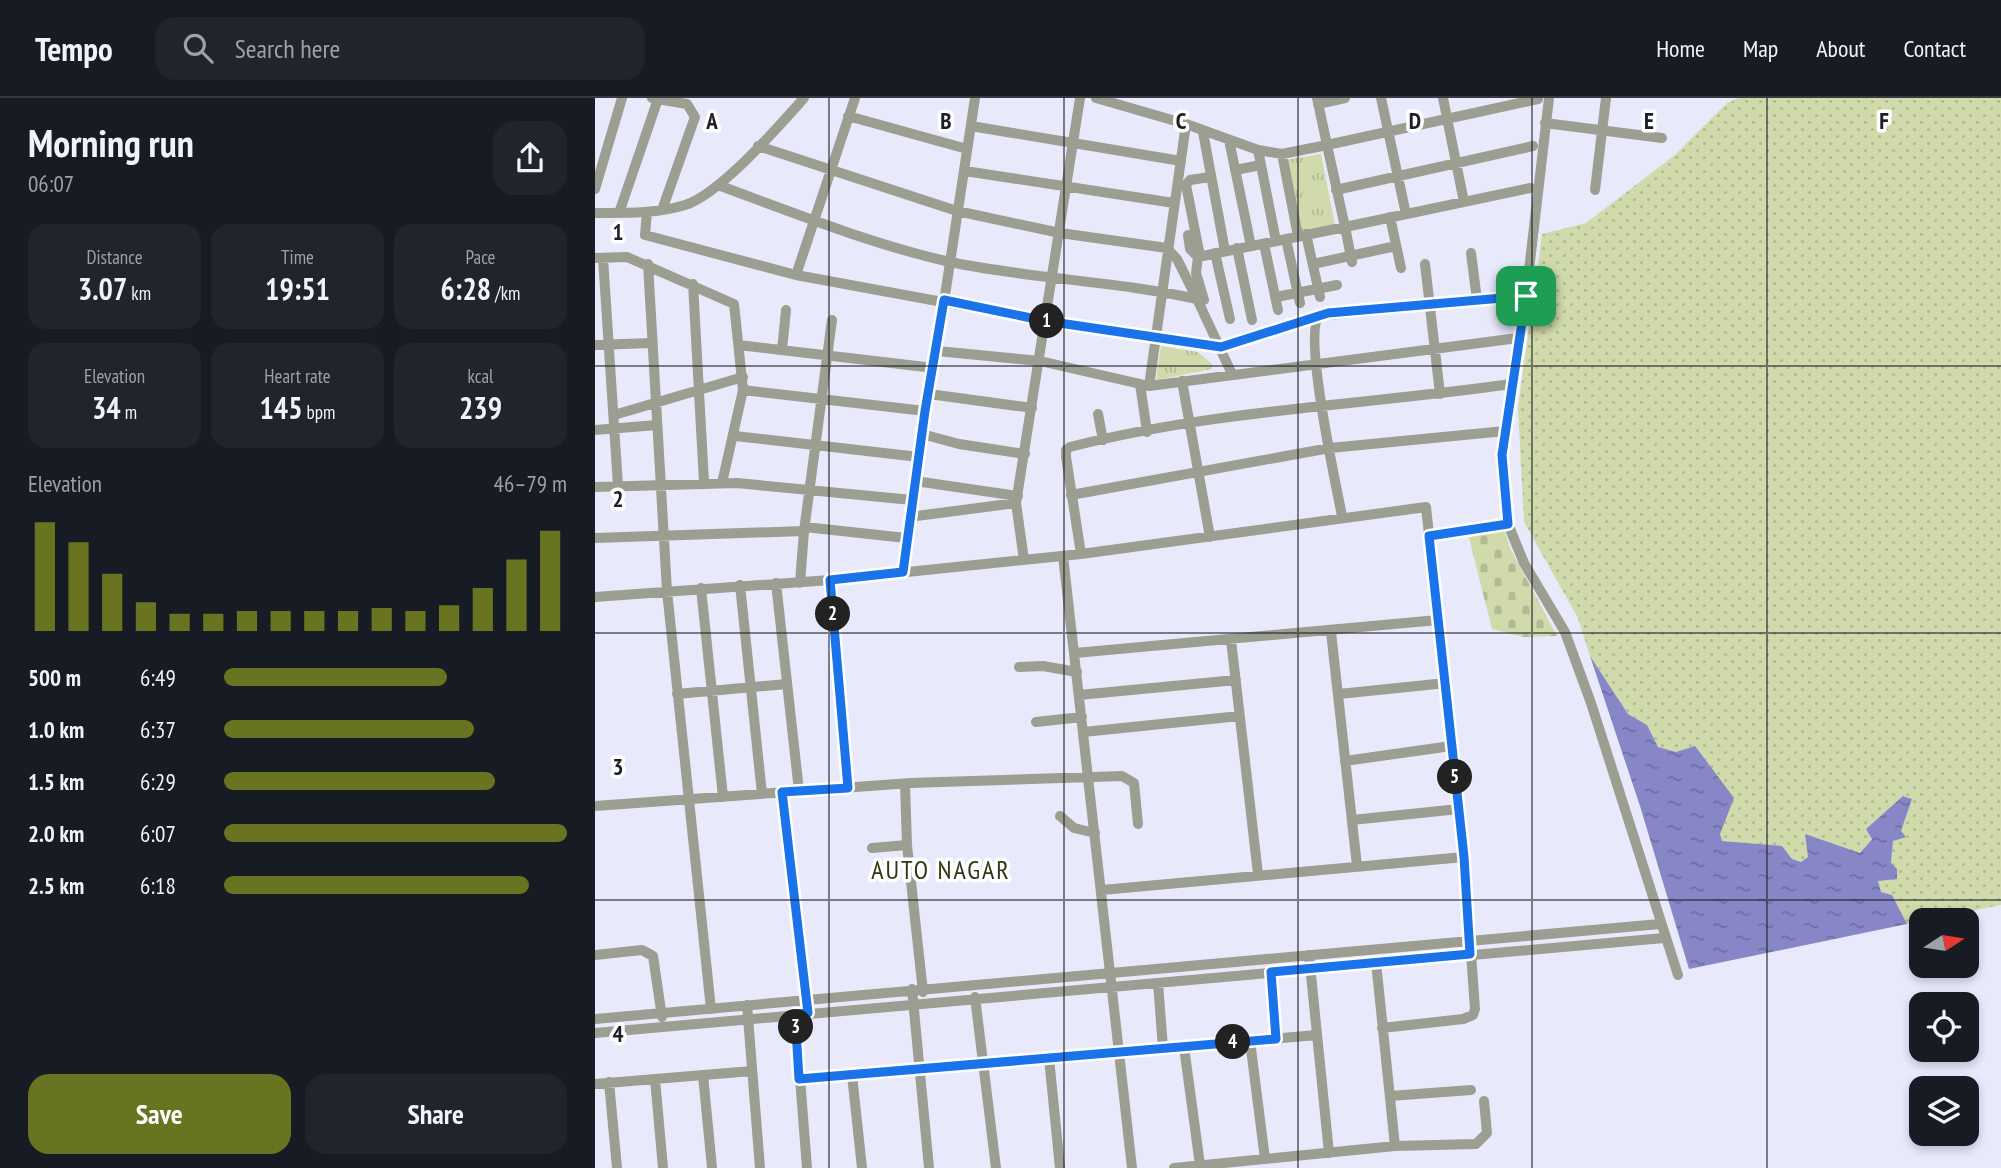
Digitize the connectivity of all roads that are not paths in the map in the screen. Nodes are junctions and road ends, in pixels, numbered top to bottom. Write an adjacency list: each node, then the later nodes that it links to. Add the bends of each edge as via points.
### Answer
1 (622, 98): 44 (street)
2 (855, 98): 16 (street)
3 (975, 98): 20 (street)
4 (1080, 98): 26 (street)
5 (1096, 98): 19 (street)
6 (1345, 98): 14 (street)
7 (1381, 98): 22 (street)
8 (1443, 98): 17 (street)
9 (1549, 98): 18 (street)
10 (1606, 98): 23 (street)
11 (655, 99): 49 (street, via 687,104 695,117); 53 (street)
12 (803, 99): 28 (street)
13 (1538, 99): 15 (street)
14 (1317, 101): 27 (street)
15 (1512, 101): 17 (street)
16 (848, 116): 30 (street); 36 (street)
17 (1448, 119): 22 (street); 34 (street)
18 (1545, 123): 23 (street); 83 (street)
19 (1186, 124): 21 (street); 33 (street)
20 (971, 127): 26 (street); 30 (street)
21 (1203, 132): 25 (street); 40 (street)
22 (1389, 132): 27 (street); 39 (street)
23 (1601, 132): 24 (street); 46 (street)
24 (1662, 138)
25 (1229, 140): 31 (street); 37 (street)
26 (1073, 144): 33 (street); 42 (street)
27 (1327, 145): 32 (street); 45 (street)
28 (758, 146): 36 (street); 41 (street)
29 (1533, 146): 34 (street)
30 (967, 149): 38 (street)
31 (1258, 150): 32 (street); 35 (street)
32 (1282, 154): 60 (street)
33 (1181, 161): 48 (street)
34 (1456, 163): 39 (street); 47 (street)
35 (1261, 165): 37 (street); 61 (street)
36 (831, 169): 50 (street); 56 (street)
37 (1235, 170): 63 (street)
38 (965, 172): 42 (street); 50 (street)
39 (1398, 176): 45 (street); 54 (street)
40 (1210, 177): 67 (street); 69 (street, via 1186,185)
41 (718, 185): 49 (street, via 688,204); 56 (street)
42 (1067, 186): 48 (street); 58 (street)
43 (1530, 188): 47 (street)
44 (595, 189)
45 (1336, 190): 57 (street)
46 (1595, 190)
47 (1464, 202): 54 (street)
48 (1174, 203): 65 (street)
49 (662, 210): 51 (street)
50 (957, 211): 58 (street); 72 (street)
51 (646, 212): 53 (street); 77 (street, via 645,235)
52 (595, 213): 53 (street)
53 (619, 213)
54 (1406, 214): 55 (street)
55 (1390, 217): 57 (street); 64 (street)
56 (814, 221): 72 (street); 77 (street)
57 (1345, 227): 60 (street); 71 (street)
58 (1060, 233): 65 (street); 78 (street)
59 (1188, 235): 69 (street, via 1190,249)
60 (1303, 235): 61 (street); 74 (street)
61 (1281, 240): 62 (street); 85 (street)
62 (1264, 244): 63 (street); 84 (street)
63 (1251, 246): 66 (street)
64 (1396, 246): 71 (street); 76 (street)
65 (1167, 248): 81 (street); 86 (street)
66 (1237, 248): 67 (street); 95 (street)
67 (1220, 252): 69 (street); 93 (street)
68 (1471, 253): 88 (street)
69 (1199, 257): 86 (street, via 1195,265)
70 (599, 258): 73 (street, via 627,257); 101 (street)
71 (1352, 259): 74 (street)
72 (949, 261): 78 (street); 87 (street)
73 (648, 264): 79 (street); 99 (street)
74 (1313, 264): 82 (street)
75 (1425, 264): 89 (street)
76 (1401, 268)
77 (796, 275): 87 (street)
78 (1053, 278): 81 (street); 96 (street)
79 (693, 284): 102 (street, via 734,304); 116 (street)
80 (1337, 285): 82 (street)
81 (1163, 291): 86 (street); 98 (street)
82 (1319, 293): 85 (street)
83 (1526, 296): 88 (street); 97 (street)
84 (1276, 297): 85 (street); 91 (street)
85 (1299, 298)
86 (1201, 299): 103 (street)
87 (944, 300): 96 (street); 106 (street)
88 (1477, 300): 89 (street)
89 (1430, 303): 92 (street); 104 (street)
90 (786, 310): 105 (street)
91 (1278, 310)
92 (1324, 314): 103 (street); 109 (street, via 1313,327)
93 (1230, 319)
94 (832, 320): 107 (street)
95 (1252, 320)
96 (1046, 321): 98 (street); 108 (street)
97 (1518, 338): 104 (street); 114 (street)
98 (1156, 339): 103 (street); 115 (street)
99 (652, 343): 101 (street); 121 (street)
100 (595, 345): 101 (street)
101 (609, 345): 126 (street)
102 (739, 345): 105 (street); 112 (street)
103 (1221, 347): 111 (street)
104 (1435, 349): 109 (street); 119 (street)
105 (782, 350): 107 (street)
106 (937, 351): 108 (street); 110 (street)
107 (827, 355): 110 (street); 120 (street)
108 (1040, 361): 115 (street); 123 (street)
109 (1316, 362): 111 (street); 122 (street)
110 (934, 368): 118 (street)
111 (1232, 374): 113 (street)
112 (743, 377): 116 (street); 117 (street)
113 (1182, 381): 115 (street); 127 (street)
114 (1511, 384): 119 (street); 131 (street)
115 (1145, 385): 132 (street)
116 (699, 390): 121 (street); 142 (street)
117 (743, 390): 120 (street); 134 (street)
118 (929, 394): 123 (street); 124 (street)
119 (1440, 394): 122 (street)
120 (822, 400): 124 (street); 136 (street)
121 (656, 402): 126 (street); 128 (street)
122 (1322, 404): 127 (street); 137 (street)
123 (1032, 408): 138 (street)
124 (925, 411): 133 (street)
125 (1098, 414): 135 (street)
126 (614, 415): 129 (street)
127 (1189, 424): 132 (street); 140 (street)
128 (657, 425): 129 (street); 144 (street)
129 (615, 428): 130 (street); 145 (street)
130 (595, 430)
131 (1505, 430): 137 (street); 153 (street, via 1503,483)
132 (1147, 432): 135 (street)
133 (922, 434): 138 (street); 139 (street)
134 (735, 436): 136 (street); 143 (street)
135 (1103, 440): 148 (street, via 1066,450)
136 (816, 445): 139 (street); 147 (street)
137 (1330, 448): 140 (street); 151 (street)
138 (1025, 454): 150 (street)
139 (919, 457): 141 (street)
140 (1200, 471): 148 (street); 157 (street)
141 (915, 481): 149 (street); 150 (street)
142 (704, 482): 143 (street); 144 (street)
143 (722, 483): 147 (street)
144 (660, 484): 145 (street); 155 (street)
145 (618, 486): 146 (street)
146 (595, 487)
147 (810, 488): 149 (street); 154 (street)
148 (1071, 495): 160 (street)
149 (912, 500): 152 (street)
150 (1017, 500): 152 (street); 162 (street)
151 (1342, 516): 156 (street, via 1426,507); 157 (street)
152 (909, 517): 159 (street)
153 (1508, 524): 156 (street); 211 (street, via 1569,644)
154 (804, 529): 155 (street); 159 (street); 166 (street)
155 (664, 534): 158 (street); 169 (street)
156 (1429, 536): 171 (street)
157 (1210, 537): 160 (street)
158 (595, 538)
159 (906, 538): 163 (street)
160 (1081, 554): 161 (street)
161 (1063, 556): 162 (street); 174 (street)
162 (1024, 560): 163 (street)
163 (903, 572): 164 (street)
164 (830, 580): 166 (street); 193 (street)
165 (776, 583): 166 (street); 167 (street); 179 (street)
166 (800, 583)
167 (740, 585): 168 (street); 180 (street)
168 (701, 588): 169 (street); 181 (street)
169 (667, 591): 170 (street); 182 (street)
170 (595, 597)
171 (1438, 620): 172 (street); 178 (street)
172 (1331, 632): 173 (street); 183 (street)
173 (1231, 640): 174 (street); 177 (street)
174 (1075, 653): 176 (street)
175 (1019, 667): 176 (street)
176 (1077, 673): 184 (street)
177 (1235, 680): 184 (street); 185 (street)
178 (1446, 683): 183 (street); 189 (street)
179 (787, 684): 180 (street); 194 (street)
180 (750, 688): 181 (street); 196 (street)
181 (712, 692): 182 (street); 197 (street)
182 (677, 694): 198 (street)
183 (1339, 694): 190 (street)
184 (1079, 695): 186 (street)
185 (1240, 716): 188 (street); 209 (street)
186 (1082, 717): 187 (street); 188 (street)
187 (1036, 722)
188 (1083, 732): 191 (street)
189 (1451, 746): 190 (street); 200 (street)
190 (1345, 761): 202 (street)
191 (1088, 776): 192 (street); 203 (street, via 1130,778 1135,783); 204 (street)
192 (905, 784): 193 (street); 205 (street)
193 (848, 788): 194 (street)
194 (799, 791): 195 (street)
195 (782, 792): 196 (street); 226 (street)
196 (762, 794): 197 (street)
197 (723, 797): 198 (street)
198 (691, 799): 199 (street); 229 (street)
199 (595, 806)
200 (1459, 809): 202 (street); 207 (street)
201 (1060, 816): 204 (street, via 1074,828)
202 (1352, 820): 208 (street)
203 (1137, 824)
204 (1095, 833): 210 (street)
205 (907, 845): 206 (street); 224 (street)
206 (872, 848)
207 (1464, 857): 208 (street); 213 (street)
208 (1357, 866): 209 (street)
209 (1258, 874): 210 (street)
210 (1102, 890): 219 (street)
211 (1660, 924): 212 (street); 213 (street)
212 (1664, 938): 214 (street); 221 (street)
213 (1470, 941): 214 (street); 216 (street)
214 (1470, 954): 217 (street); 236 (street, via 1473,1015)
215 (595, 955): 230 (street, via 649,952)
216 (1308, 955): 218 (street); 219 (street)
217 (1376, 962): 218 (street); 236 (street)
218 (1311, 969): 220 (street); 238 (street)
219 (1109, 971): 223 (street); 224 (street)
220 (1271, 972): 222 (street); 239 (street)
221 (1678, 975)
222 (1158, 983): 223 (street); 242 (street)
223 (1111, 986): 225 (street); 243 (street)
224 (918, 989): 226 (street); 227 (street)
225 (975, 997): 227 (street); 245 (street)
226 (805, 999): 228 (street); 231 (street)
227 (919, 1003): 231 (street); 246 (street)
228 (747, 1005): 229 (street); 234 (street)
229 (712, 1009): 230 (street)
230 (662, 1013): 233 (street); 235 (street)
231 (808, 1013): 232 (street)
232 (795, 1014): 234 (street); 251 (street)
233 (595, 1019)
234 (747, 1019): 235 (street); 247 (street)
235 (664, 1027): 237 (street)
236 (1383, 1028): 255 (street)
237 (595, 1033)
238 (1317, 1035): 239 (street); 258 (street)
239 (1276, 1039): 240 (street)
240 (1250, 1041): 241 (street); 259 (street)
241 (1184, 1047): 242 (street); 260 (street)
242 (1163, 1048): 243 (street)
243 (1118, 1052): 244 (street); 270 (street)
244 (1049, 1058): 245 (street); 269 (street)
245 (983, 1064): 246 (street); 268 (street)
246 (920, 1069): 249 (street); 267 (street)
247 (752, 1071): 248 (street); 264 (street)
248 (703, 1075): 250 (street); 263 (street)
249 (852, 1075): 251 (street); 266 (street)
250 (655, 1079): 252 (street); 262 (street)
251 (799, 1079): 265 (street)
252 (609, 1083): 253 (street); 261 (street)
253 (595, 1084)
254 (1471, 1090): 255 (street)
255 (1390, 1096): 257 (street)
256 (1484, 1101): 257 (street, via 1487,1133 1476,1144)
257 (1395, 1146): 258 (street)
258 (1329, 1153): 259 (street)
259 (1265, 1159): 260 (street)
260 (1200, 1166): 271 (street)
261 (617, 1168)
262 (663, 1168)
263 (712, 1168)
264 (761, 1168)
265 (807, 1168)
266 (862, 1168)
267 (929, 1168)
268 (996, 1168)
269 (1060, 1168)
270 (1132, 1168)
271 (1174, 1168)

